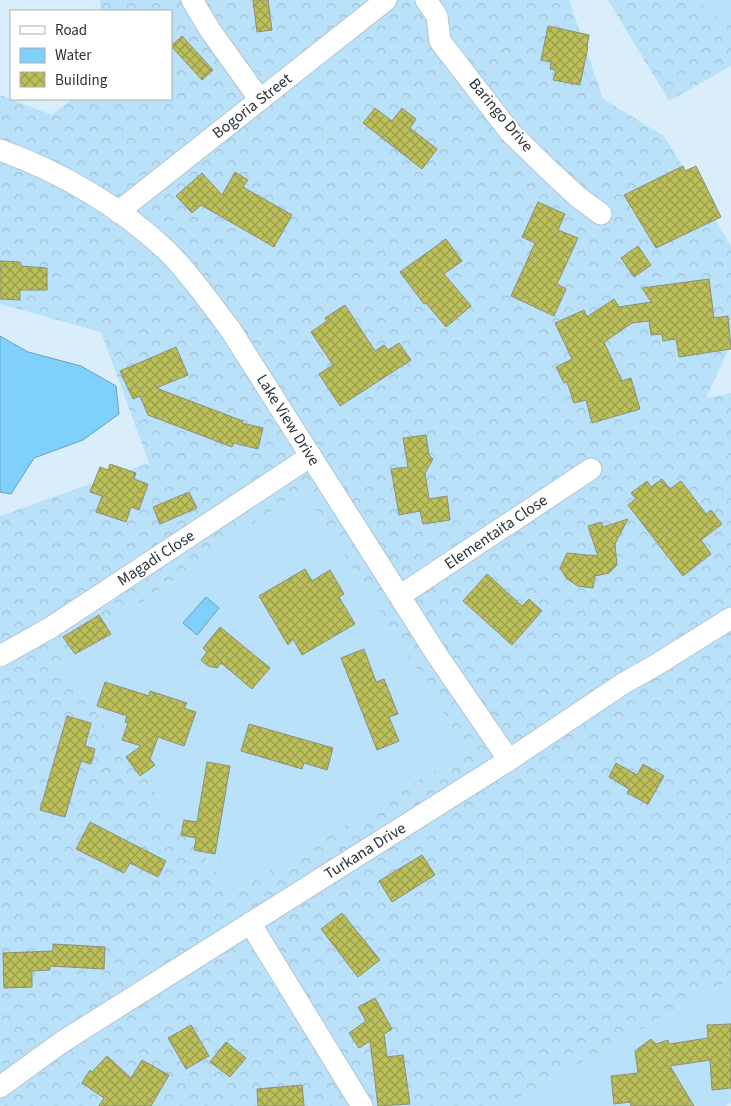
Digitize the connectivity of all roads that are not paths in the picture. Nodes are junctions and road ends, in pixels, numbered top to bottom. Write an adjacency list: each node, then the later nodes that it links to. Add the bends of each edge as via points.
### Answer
1 (192, 0): 4 (street)
2 (386, 0): 4 (street, Bogoria Street)
3 (426, 0): 7 (street, Baringo Drive, via 437,16 440,41 510,132 578,197)
4 (260, 100): 6 (street, Bogoria Street)
5 (0, 150): 6 (street, Lake View Drive, via 83,189)
6 (118, 212): 8 (street, Lake View Drive, via 169,253 197,286 230,329)
7 (601, 214)
8 (311, 456): 10 (street, Lake View Drive); 12 (street, Magadi Close, via 50,628)
9 (591, 469): 10 (street, Elementaita Close)
10 (401, 595): 13 (street, Lake View Drive, via 437,655)
11 (731, 618): 13 (street, Turkana Drive, via 624,683)
12 (0, 656)
13 (509, 760): 14 (street, Turkana Drive)
14 (250, 923): 15 (street, Turkana Drive, via 62,1042); 16 (street)
15 (0, 1087)
16 (362, 1106)

